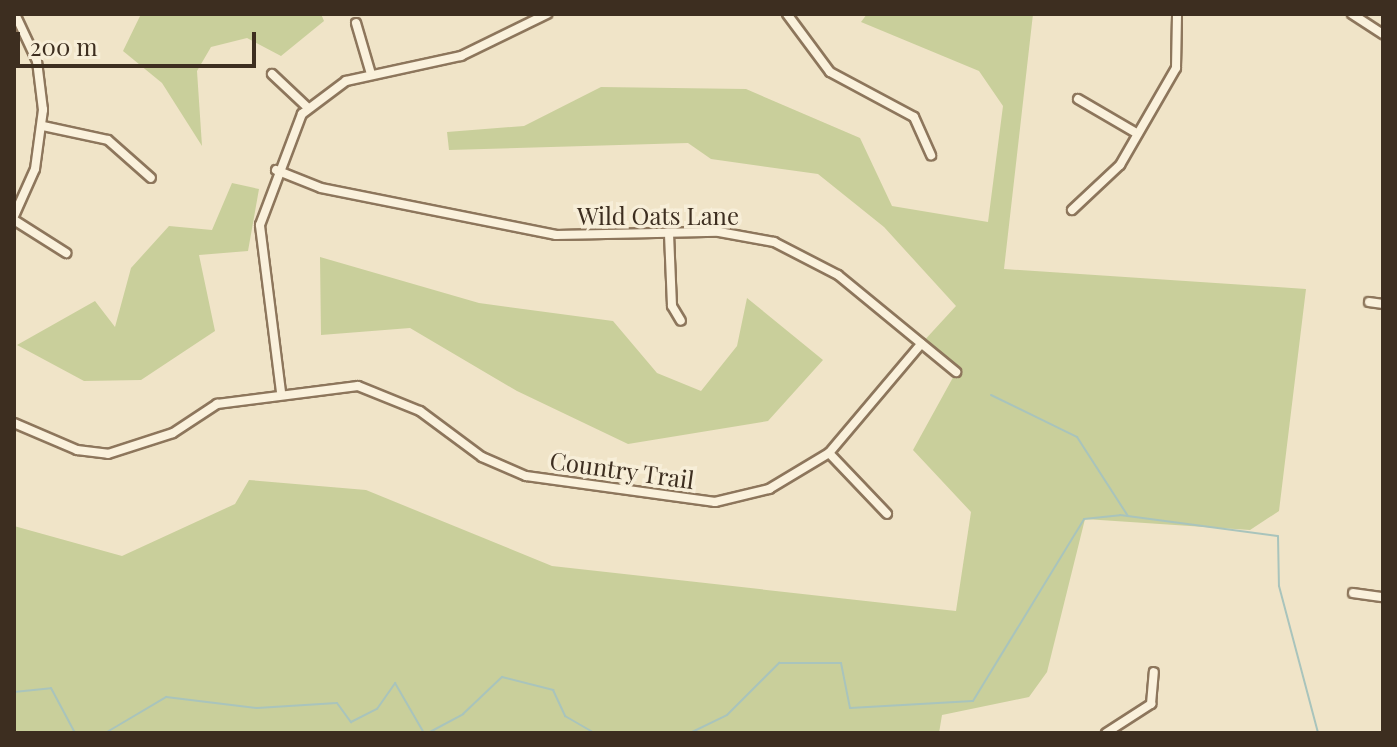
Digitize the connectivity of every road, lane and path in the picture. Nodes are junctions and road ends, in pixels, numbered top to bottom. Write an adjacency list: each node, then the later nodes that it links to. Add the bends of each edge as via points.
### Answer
1 (15, 14): 12 (street, via 37,61)
2 (547, 14): 9 (street, via 461,56)
3 (787, 14): 14 (street, via 830,72 914,117)
4 (1177, 14): 13 (street, via 1179,61)
5 (1352, 14): 7 (street)
6 (356, 23): 9 (street)
7 (1383, 34)
8 (272, 74): 11 (street)
9 (371, 74): 11 (street, via 337,84)
10 (1078, 99): 13 (street)
11 (307, 107): 15 (street)
12 (43, 126): 16 (street, via 108,140); 18 (street, via 35,169)
13 (1138, 134): 17 (street, via 1102,188)
14 (931, 155)
15 (276, 170): 19 (street, Wild Oats Lane, via 321,188 556,235); 26 (street, via 259,234)
16 (151, 178)
17 (1072, 210)
18 (14, 218): 20 (street)
19 (669, 234): 23 (street, via 672,306); 24 (street, Wild Oats Lane, via 733,233 788,246 838,275)
20 (66, 253)
21 (1369, 302): 22 (street)
22 (1383, 304)
23 (681, 321)
24 (921, 344): 25 (street, Wild Oats Lane); 28 (street, Country Trail)
25 (956, 372)
26 (281, 392): 27 (street, Country Trail, via 213,405 173,433 108,454 77,450); 28 (street, Country Trail, via 371,388 420,411 503,468 695,502 769,489)
27 (14, 423)
28 (829, 453): 29 (street)
29 (887, 514)
30 (1353, 593): 31 (street)
31 (1383, 597)
32 (1154, 672): 33 (street, via 1151,704)
33 (1106, 733)

